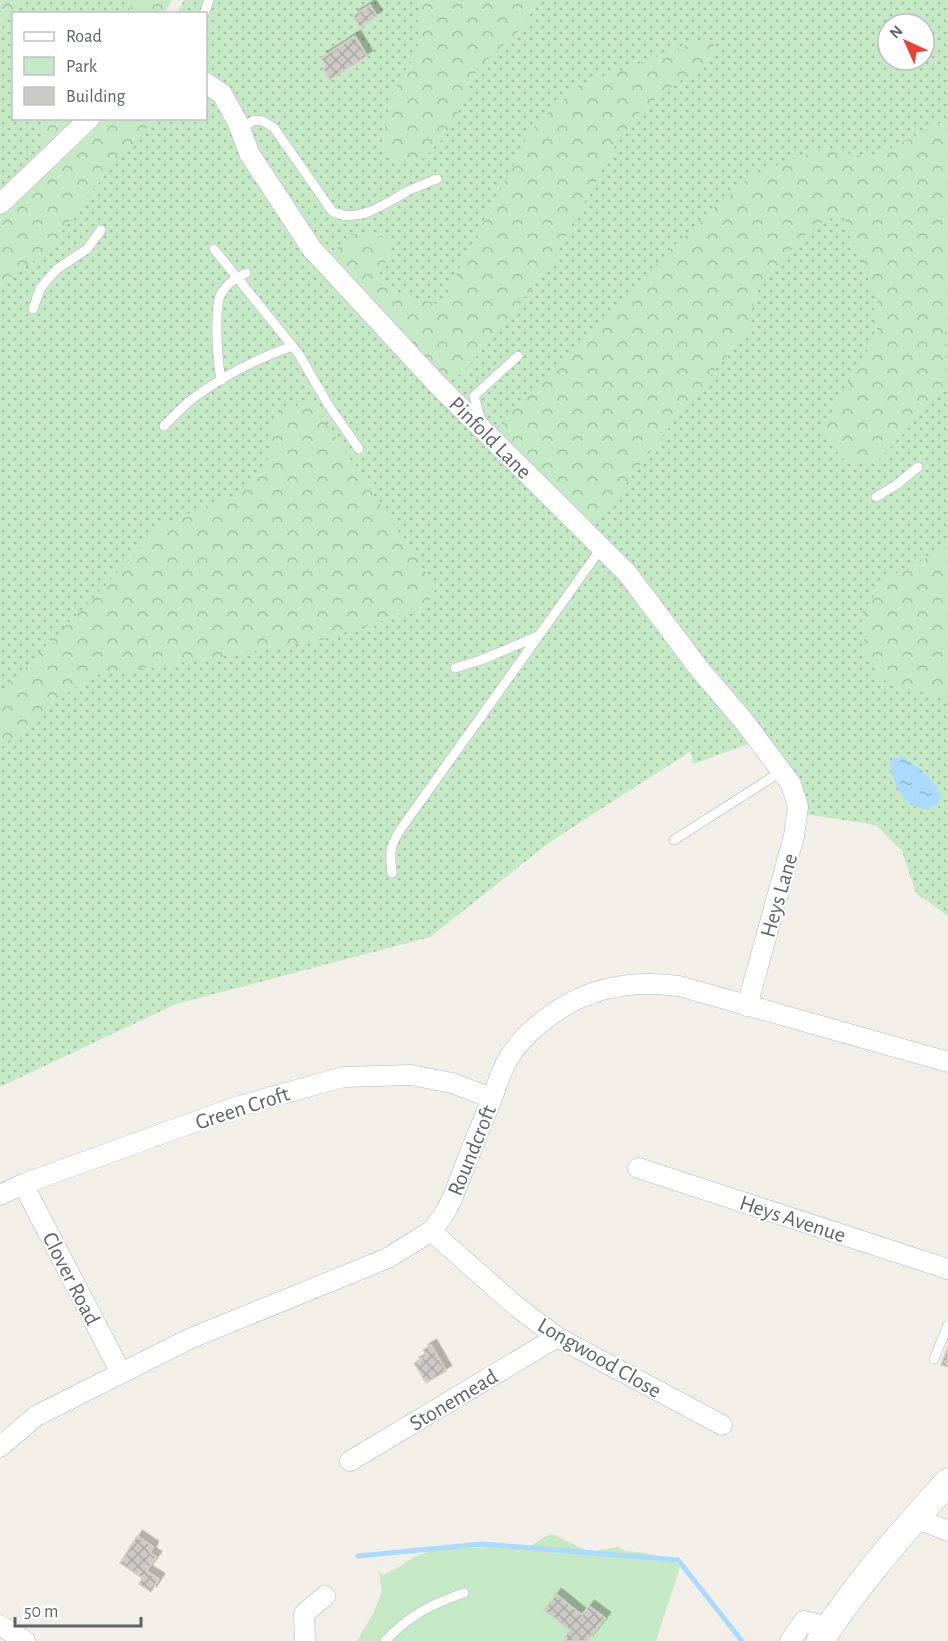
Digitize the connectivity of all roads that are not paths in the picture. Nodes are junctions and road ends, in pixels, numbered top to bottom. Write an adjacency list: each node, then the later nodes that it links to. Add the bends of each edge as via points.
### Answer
1 (207, 84): 3 (street, Pinfold Lane, via 222,94)
2 (88, 120): 5 (street)
3 (240, 130): 4 (lane, via 255,120 273,128 339,216 378,208); 15 (street, Pinfold Lane, via 249,153 312,249)
4 (437, 178)
5 (0, 204)
6 (101, 230): 10 (lane, via 87,249 47,280)
7 (214, 249): 9 (lane)
8 (246, 273): 9 (lane)
9 (236, 277): 11 (lane); 13 (lane, via 218,300 217,349)
10 (33, 309)
11 (292, 346): 13 (lane, via 264,356); 16 (lane)
12 (518, 356): 15 (lane, via 474,396)
13 (222, 380): 14 (lane, via 190,400)
14 (164, 426)
15 (479, 426): 19 (street, Pinfold Lane)
16 (358, 450)
17 (918, 467): 18 (lane)
18 (876, 497)
19 (602, 547): 20 (lane); 22 (street, Pinfold Lane, via 627,573)
20 (538, 636): 21 (lane); 24 (lane, via 400,830 390,852)
21 (455, 668)
22 (786, 778): 23 (lane); 25 (street, Heys Lane, via 798,807 794,836)
23 (674, 840)
24 (392, 873)
25 (747, 1006): 26 (street, Roundcroft); 27 (street, Roundcroft, via 662,984 627,985 593,992 560,1008 531,1031 508,1060)
26 (948, 1062)
27 (492, 1098): 29 (street, Green Croft, via 452,1083 411,1075 343,1077 236,1107); 31 (street, Roundcroft, via 452,1199)
28 (638, 1168): 32 (street, Heys Avenue)
29 (23, 1184): 30 (street, Green Croft); 36 (street, Clover Road)
30 (0, 1195)
31 (431, 1231): 34 (street, Longwood Close); 36 (street, Roundcroft, via 388,1258 189,1339)
32 (948, 1269)
33 (948, 1325): 35 (lane)
34 (556, 1337): 37 (street, Longwood Close); 39 (street, Stonemead)
35 (934, 1359)
36 (121, 1372): 38 (street, Roundcroft, via 36,1416)
37 (722, 1425)
38 (0, 1447)
39 (350, 1461)
40 (948, 1482): 41 (main road)
41 (915, 1518): 42 (street); 46 (main road)
42 (948, 1531)
43 (464, 1593): 49 (lane, via 418,1613)
44 (325, 1596): 48 (street, via 304,1614)
45 (0, 1625): 47 (street)
46 (824, 1634): 50 (street, via 804,1621)
47 (25, 1641)
48 (305, 1641)
49 (385, 1641)
50 (790, 1641)

